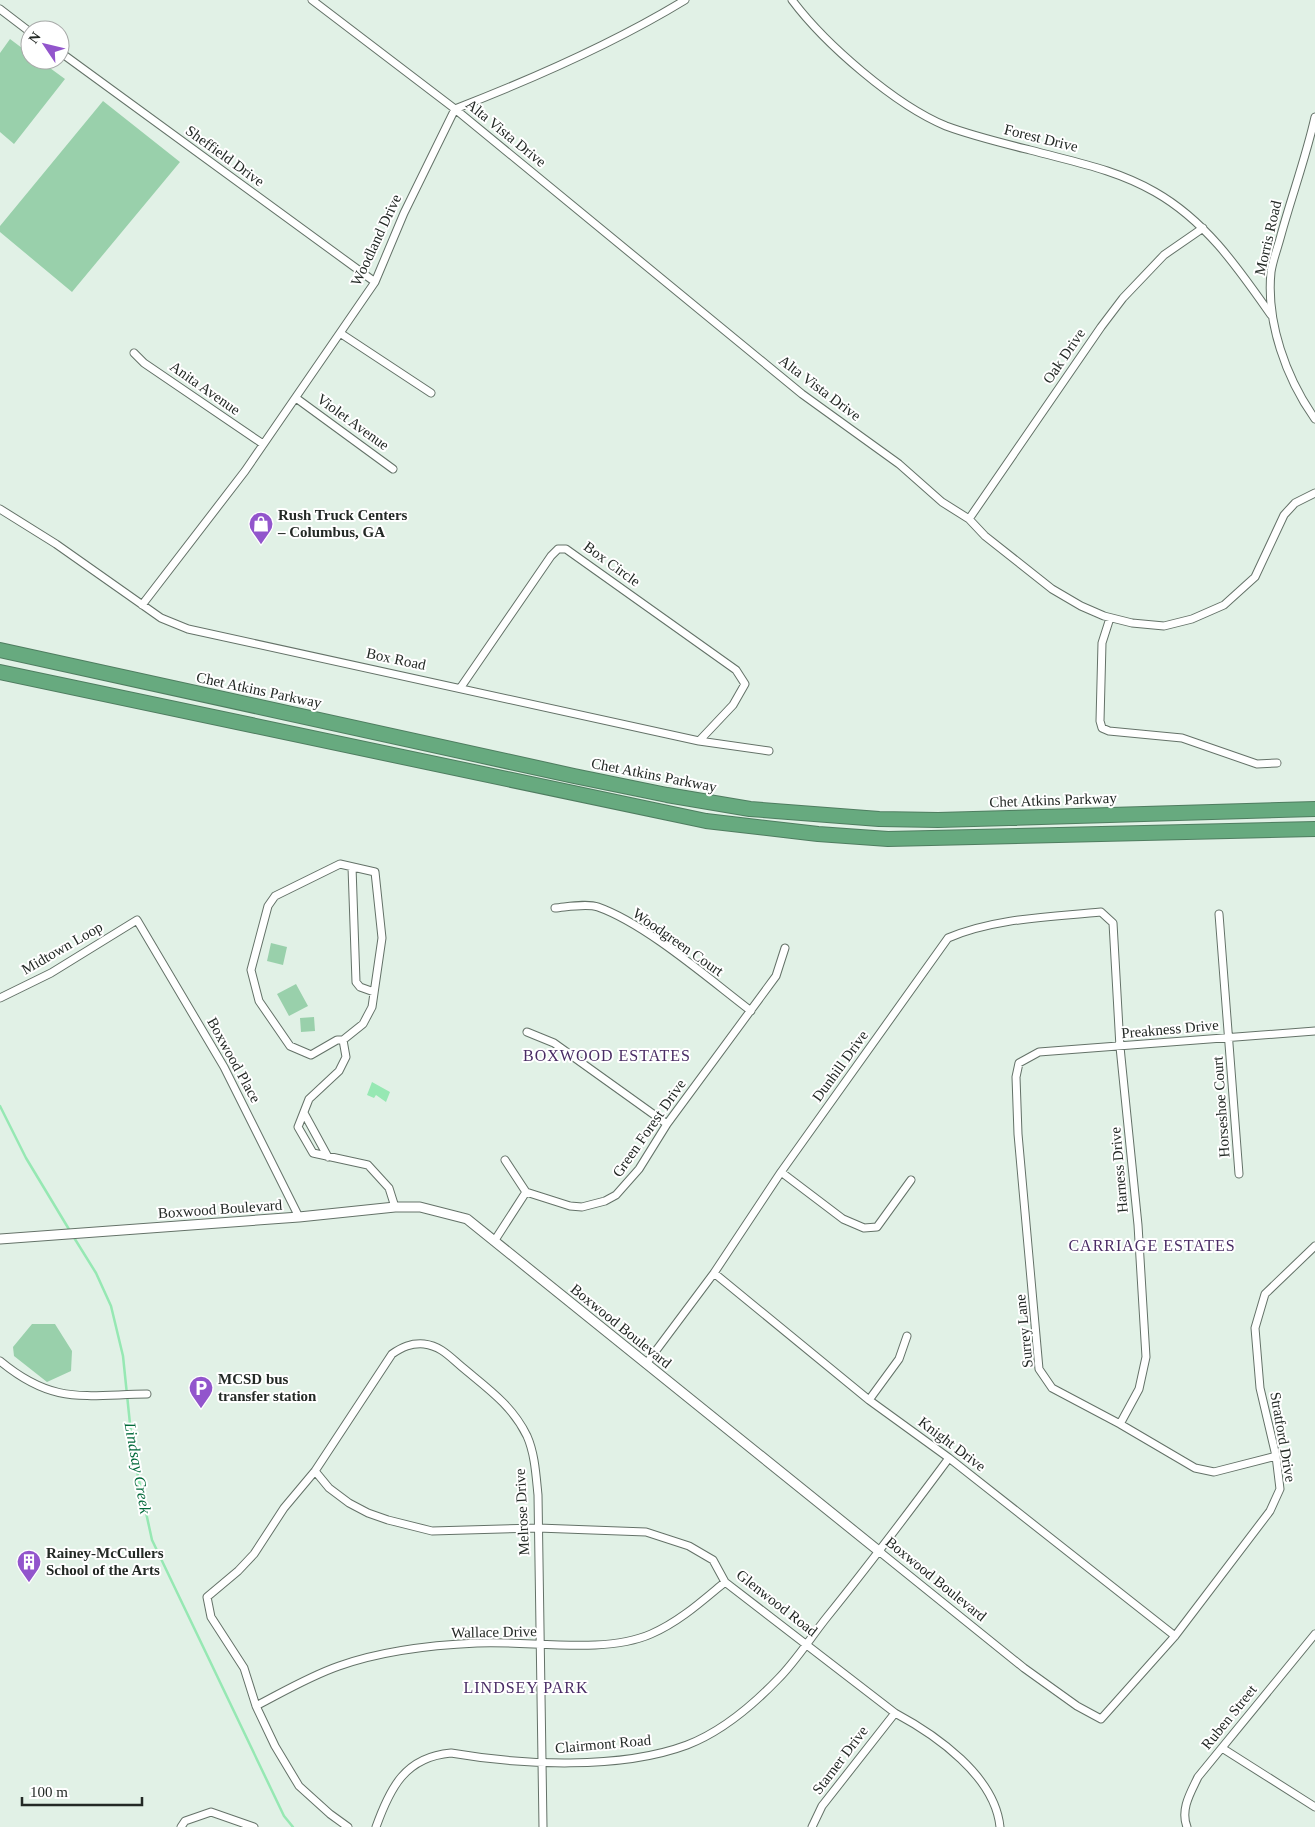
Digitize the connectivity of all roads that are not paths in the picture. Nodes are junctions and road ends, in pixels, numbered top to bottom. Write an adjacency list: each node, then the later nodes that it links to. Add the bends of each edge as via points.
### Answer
1 (312, 0): 7 (street, Alta Vista Drive)
2 (685, 0): 7 (street, via 653,20 535,78)
3 (792, 0): 9 (street, Forest Drive, via 840,52 915,109 954,128 1032,151 1092,164 1156,193)
4 (0, 10): 5 (street)
5 (20, 25)
6 (70, 59): 10 (street, Sheffield Drive)
7 (456, 109): 10 (street, Woodland Drive, via 404,212); 21 (street, Alta Vista Drive, via 802,394 899,464 942,502)
8 (1315, 117): 11 (street, Morris Road, via 1272,271)
9 (1203, 228): 11 (street, Forest Drive); 21 (street, Oak Drive, via 1164,255 1123,298)
10 (375, 282): 12 (street, Woodland Drive)
11 (1271, 315): 16 (street, Morris Road, via 1278,346)
12 (340, 333): 14 (street); 15 (street, Woodland Drive)
13 (134, 353): 17 (street, Anita Avenue)
14 (432, 393)
15 (296, 398): 17 (street, Woodland Drive); 18 (street, Violet Avenue)
16 (1315, 419)
17 (263, 444): 22 (street, Woodland Drive)
18 (393, 468)
19 (1315, 493): 23 (street, Alta Vista Drive, via 1284,515 1255,577 1224,605 1192,619 1164,626 1146,626)
20 (0, 509): 22 (street, Box Road)
21 (970, 519): 23 (street, Alta Vista Drive, via 985,536 1052,588 1081,606)
22 (142, 605): 28 (street, Box Road, via 174,625 188,629)
23 (1110, 618): 31 (street, via 1102,643 1102,728 1182,738 1257,764)
24 (0, 644): 26 (highway)
25 (0, 650): 26 (highway, Chet Atkins Parkway)
26 (75, 667): 32 (highway, Chet Atkins Parkway, via 574,776 750,809 834,817 938,820)
27 (0, 674): 33 (highway, via 706,821 818,834 888,838)
28 (461, 687): 29 (street, Box Road); 29 (street, Box Circle, via 558,549 566,549 736,670 745,684 733,705)
29 (699, 741): 30 (street, Box Road)
30 (769, 751)
31 (1277, 763)
32 (1315, 809)
33 (1315, 828)
34 (352, 867): 40 (street, via 356,982); 40 (street, via 375,872 382,938); 46 (street, via 340,864 274,896 268,906 251,970 259,1001 290,1046 311,1055 337,1040)
35 (556, 908): 42 (street, Woodgreen Court, via 596,906 621,919 648,934)
36 (1219, 914): 45 (street, Horseshoe Court)
37 (137, 920): 41 (street, Midtown Loop, via 52,973); 60 (street, Boxwood Place, via 224,1067)
38 (1114, 939): 47 (street, Harness Drive); 55 (street, Dunhill Drive, via 1113,923 1100,912 1028,919 966,930 948,938)
39 (785, 948): 42 (street, Green Forest Drive, via 776,976)
40 (374, 992): 46 (street, via 372,1007 363,1024)
41 (0, 998)
42 (751, 1011): 50 (street, Green Forest Drive)
43 (1315, 1031): 45 (street, Preakness Drive)
44 (527, 1032): 50 (street, via 554,1043)
45 (1230, 1038): 47 (street, Preakness Drive); 56 (street, Horseshoe Court)
46 (343, 1040): 49 (street, via 346,1057 339,1070 309,1098)
47 (1120, 1047): 48 (street, Preakness Drive, via 1040,1052); 70 (street, Harness Drive, via 1137,1215 1146,1357 1140,1389)
48 (1029, 1057): 70 (street, Surrey Lane, via 1019,1063 1016,1077 1039,1369 1052,1388)
49 (304, 1113): 51 (street); 52 (street, via 298,1127)
50 (667, 1124): 58 (street, Green Forest Drive, via 639,1170 605,1201 582,1207 570,1206)
51 (314, 1132): 52 (street); 53 (street)
52 (304, 1138): 53 (street, via 313,1153)
53 (328, 1156): 59 (street, via 368,1165 389,1188)
54 (505, 1160): 58 (street)
55 (780, 1172): 57 (street, via 842,1219 864,1228 877,1226); 64 (street, Dunhill Drive)
56 (1240, 1174)
57 (911, 1180)
58 (526, 1192): 62 (street)
59 (395, 1207): 60 (street, Boxwood Boulevard); 62 (street, Boxwood Boulevard, via 420,1207 467,1219)
60 (299, 1217): 61 (street, Boxwood Boulevard)
61 (0, 1239)
62 (495, 1240): 67 (street, Boxwood Boulevard)
63 (1315, 1246): 71 (street, Stratford Drive, via 1266,1294 1255,1328 1260,1388)
64 (714, 1273): 67 (street, Dunhill Drive); 69 (street, Knight Drive)
65 (907, 1336): 69 (street, via 900,1359)
66 (0, 1361): 68 (street, via 22,1379 45,1390 73,1396)
67 (646, 1364): 75 (street, Boxwood Boulevard)
68 (147, 1394)
69 (869, 1400): 72 (street, Knight Drive)
70 (1120, 1424): 71 (street, Surrey Lane, via 1195,1468 1214,1472)
71 (1276, 1456): 78 (street, Stratford Drive, via 1280,1489 1270,1511)
72 (949, 1458): 75 (street, Clairmont Road); 78 (street, Knight Drive)
73 (316, 1471): 74 (street, Glenwood Road, via 329,1488 368,1513 414,1527 432,1531); 74 (street, Melrose Drive, via 392,1354 402,1347 425,1344 448,1353 462,1368 482,1381 522,1426 535,1467); 82 (street, Melrose Drive, via 284,1508 254,1554 207,1597 211,1617 244,1668)
74 (538, 1528): 76 (street, Glenwood Road, via 627,1530 666,1537 713,1560); 80 (street, Melrose Drive)
75 (880, 1552): 79 (street, Clairmont Road); 81 (street, Boxwood Boulevard, via 1024,1668 1077,1706 1101,1718)
76 (725, 1582): 79 (street, Glenwood Road); 80 (street, Wallace Drive, via 692,1610 650,1635 608,1643)
77 (1315, 1634): 84 (street, Ruben Street)
78 (1175, 1636): 81 (street, Stratford Drive)
79 (806, 1642): 83 (street, Glenwood Road); 85 (street, Clairmont Road, via 779,1678 743,1711 713,1732 688,1744 606,1760)
80 (540, 1645): 82 (street, Wallace Drive, via 478,1642 374,1657 339,1666); 85 (street, Melrose Drive)
81 (1125, 1693)
82 (256, 1706): 89 (street, via 274,1746 299,1786)
83 (895, 1713): 92 (street, Starner Drive, via 822,1806); 93 (street, Glenwood Road, via 958,1755 986,1790)
84 (1222, 1748): 86 (street); 94 (street, Ruben Street, via 1198,1777 1187,1800)
85 (544, 1762): 90 (street, Clairmont Road, via 451,1754 428,1758 399,1779 386,1800); 91 (street, Melrose Drive)
86 (1315, 1807)
87 (181, 1827): 88 (street, via 185,1821 211,1812)
88 (254, 1827)
89 (348, 1827)
90 (376, 1827)
91 (543, 1827)
92 (812, 1827)
93 (1000, 1827)
94 (1187, 1827)

